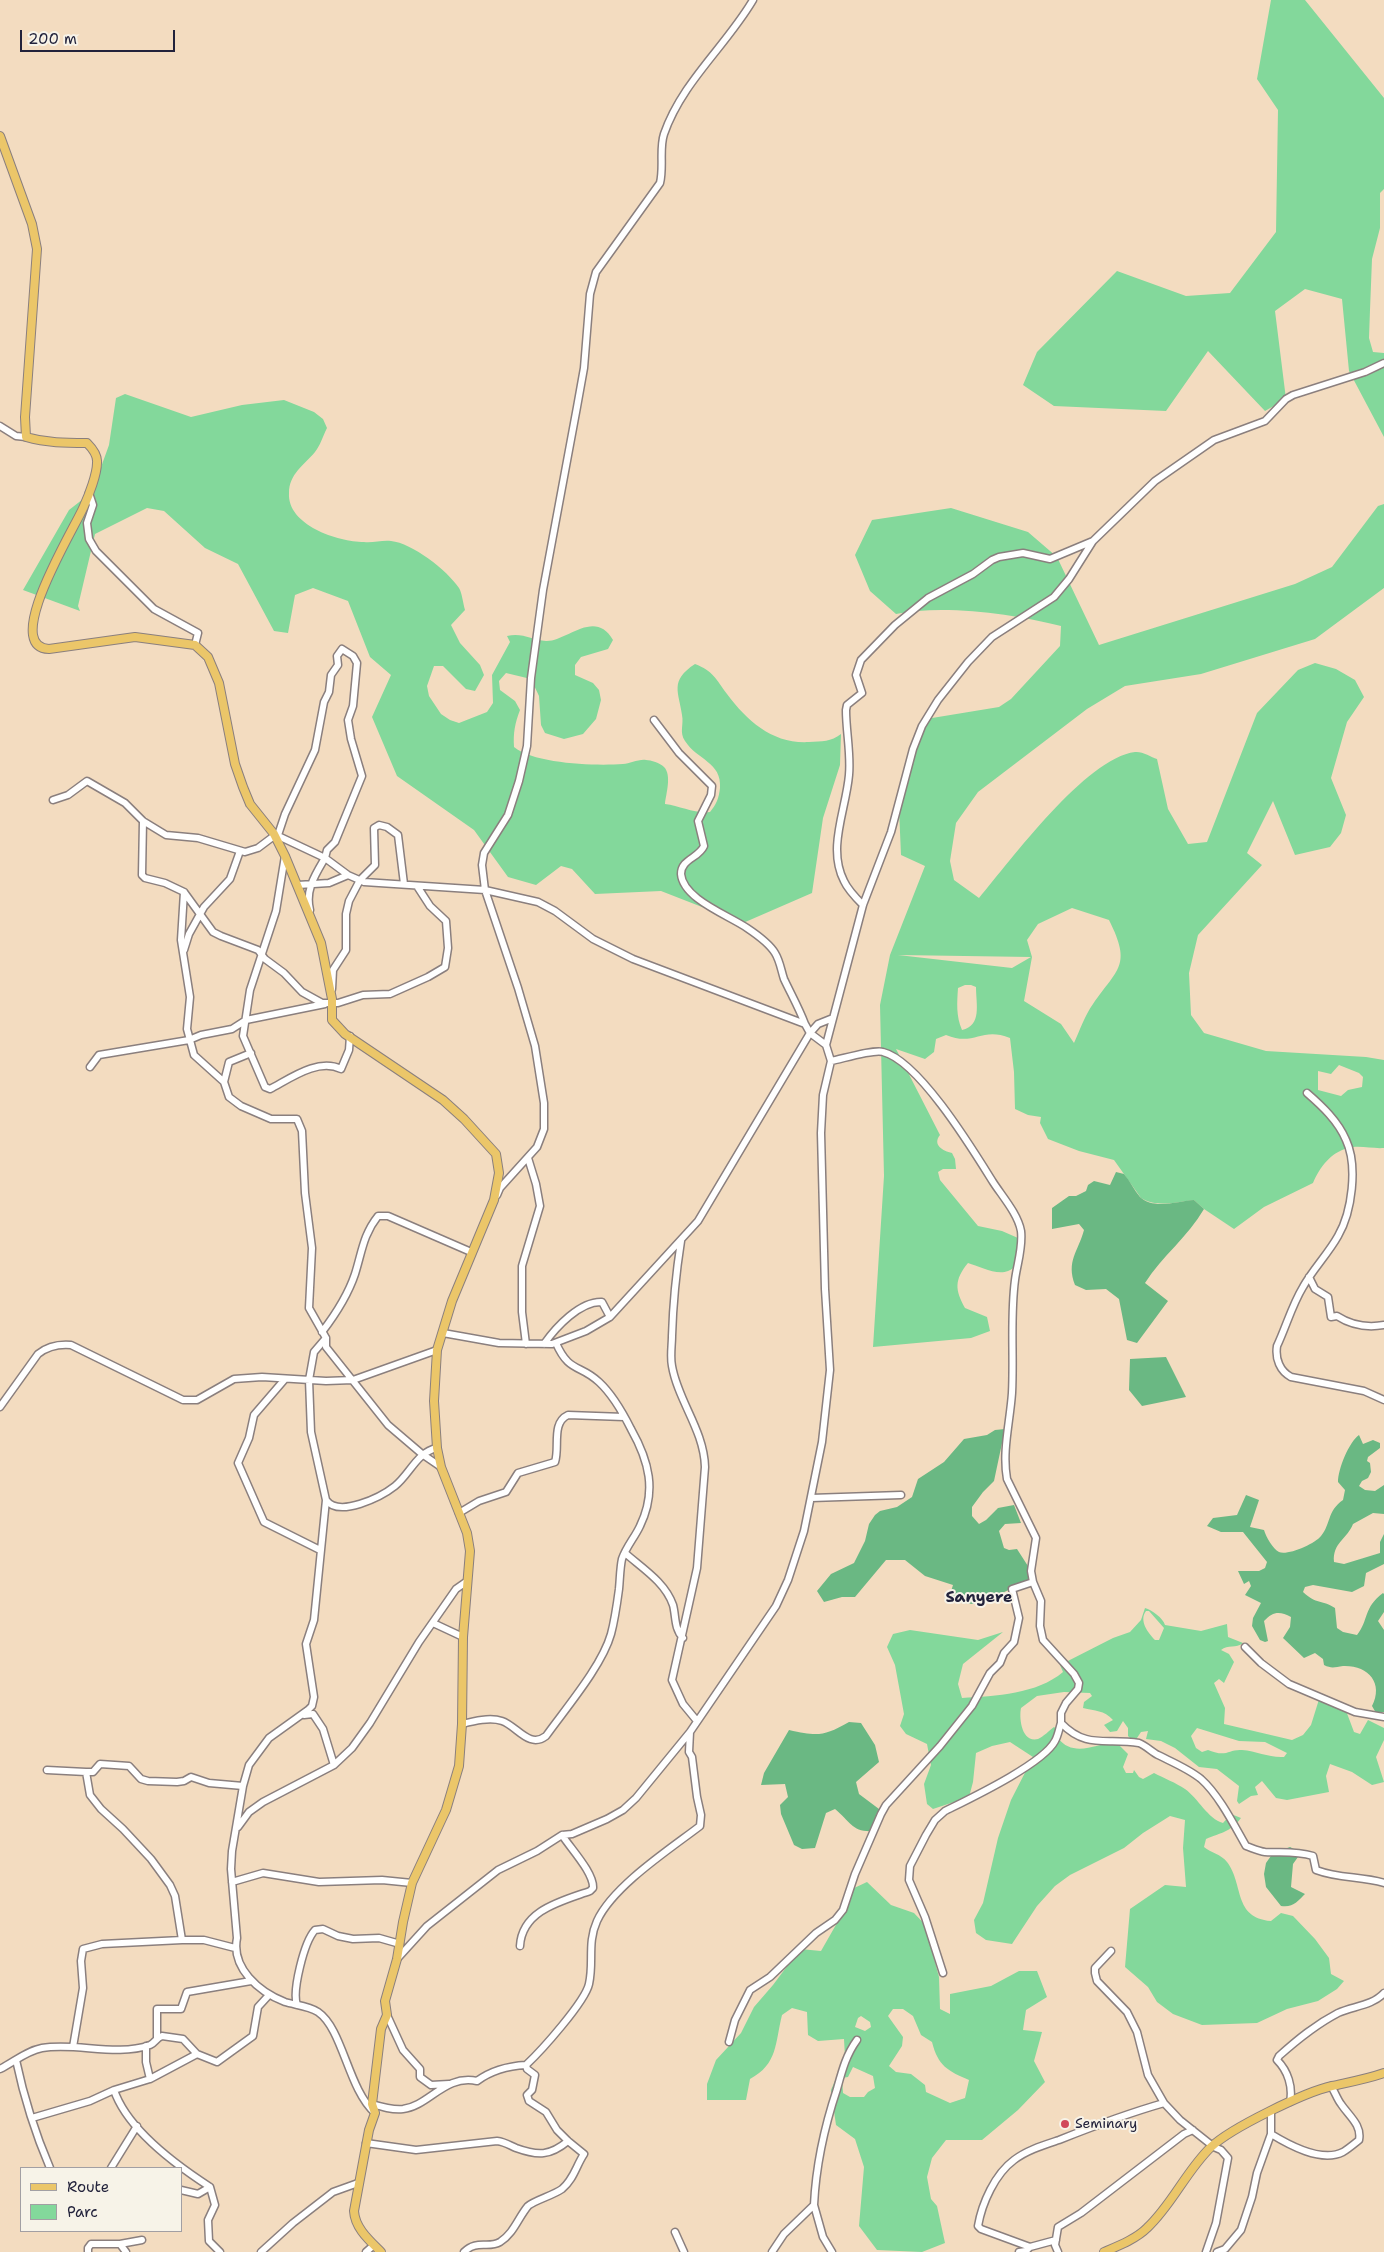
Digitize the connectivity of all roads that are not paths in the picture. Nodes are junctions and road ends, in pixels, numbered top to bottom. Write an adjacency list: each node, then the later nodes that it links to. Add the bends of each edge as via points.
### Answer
1 (753, 0): 24 (street, via 684,92 663,134 660,183 596,272 590,294 584,368 543,590 531,678 527,746 508,815 484,853)
2 (0, 136): 5 (main road, via 32,224 37,249)
3 (1384, 363): 7 (street, via 1293,395 1265,420 1200,448 1155,481)
4 (0, 426): 5 (street, via 16,436)
5 (26, 437): 6 (main road, via 67,444 86,443 93,448 97,462)
6 (89, 493): 8 (street, via 94,505 87,523 89,539 96,551 154,609 198,633); 8 (main road, via 40,592 32,633 34,643 48,649 135,636)
7 (1093, 542): 26 (street, via 1054,597 992,637 938,700 913,749 891,832); 26 (street, via 1050,559 1023,553 992,560 910,611 861,660 856,675 862,692 847,705 846,710 849,777 840,821 837,864 844,883)
8 (195, 646): 12 (main road, via 208,657 219,683 235,764 250,804)
9 (654, 720): 34 (street, via 679,753 712,786 698,821 704,846 702,852 683,865 684,887 771,947)
10 (53, 800): 11 (street, via 68,795 87,781 125,803)
11 (143, 821): 13 (street, via 166,835 198,838); 25 (street, via 142,874)
12 (275, 835): 13 (street, via 249,851); 14 (main road); 15 (street); 15 (street, via 315,750 330,675 338,665 337,656 342,649 357,663 353,706 348,720 350,739 362,776 335,842 327,850)
13 (240, 850): 27 (street, via 230,879)
14 (285, 856): 16 (main road); 18 (street)
15 (325, 858): 17 (street); 20 (street)
16 (292, 873): 18 (street); 22 (main road)
17 (348, 875): 19 (street); 20 (street, via 329,883)
18 (281, 876): 30 (street, via 275,917)
19 (360, 880): 21 (street); 21 (street, via 375,865 374,828 379,825 398,835); 31 (street, via 347,909 346,950 332,972)
20 (310, 884): 22 (street); 28 (street, via 308,902)
21 (404, 884): 23 (street)
22 (298, 885): 28 (main road)
23 (417, 886): 24 (street); 31 (street, via 430,906 446,921 448,948 445,967 390,994)
24 (485, 890): 34 (street, via 538,902 592,939 633,959); 44 (street, via 535,1046 544,1103 544,1129 537,1147)
25 (184, 892): 27 (street); 29 (street, via 181,922)
26 (863, 905): 32 (street)
27 (200, 913): 29 (street); 30 (street, via 213,932)
28 (312, 918): 31 (main road)
29 (184, 951): 37 (street, via 190,997)
30 (262, 953): 31 (street, via 302,992 322,1004); 33 (street, via 250,990)
31 (332, 1001): 33 (street); 36 (main road, via 332,1020)
32 (832, 1018): 35 (street, via 818,1024); 38 (street)
33 (246, 1020): 37 (street, via 232,1029); 39 (street, via 243,1036)
34 (805, 1024): 35 (street)
35 (810, 1033): 38 (street); 46 (street, via 713,1197)
36 (350, 1036): 39 (street, via 349,1050 341,1069 317,1066 270,1089 265,1087); 45 (main road, via 443,1100 483,1138 498,1159 499,1176)
37 (189, 1040): 41 (street, via 99,1054); 42 (street, via 194,1055)
38 (826, 1046): 40 (street)
39 (251, 1053): 42 (street, via 229,1062)
40 (831, 1061): 67 (street, via 822,1095 821,1133 830,1370 822,1442); 73 (street, via 878,1051 902,1061 962,1132 1018,1222 1021,1246 1015,1280 1012,1393 1005,1450 1007,1480 1036,1538 1031,1571)
41 (90, 1067)
42 (224, 1082): 52 (street, via 229,1096 241,1106 271,1119 297,1119 302,1131 304,1194 312,1248 308,1308)
43 (1307, 1093): 48 (street, via 1331,1116 1346,1139 1351,1174 1348,1217 1338,1237)
44 (528, 1158): 45 (street, via 500,1188); 54 (street, via 540,1206 522,1266)
45 (494, 1200): 47 (main road)
46 (681, 1240): 49 (street); 76 (street, via 673,1291 671,1363 704,1451 705,1467 697,1568)
47 (471, 1252): 51 (main road); 52 (street, via 388,1216 378,1216 361,1247 344,1298)
48 (1309, 1277): 50 (street, via 1315,1289 1328,1297 1331,1318 1337,1316 1348,1324); 60 (street, via 1276,1346 1275,1356 1284,1373 1298,1379 1364,1390)
49 (610, 1317): 53 (street, via 586,1331); 55 (street, via 602,1302 592,1304 570,1315)
50 (1384, 1326)
51 (443, 1333): 54 (street, via 498,1343); 56 (main road)
52 (324, 1335): 58 (street, via 314,1352); 59 (street, via 326,1347)
53 (556, 1342): 55 (street); 62 (street, via 564,1359 603,1386)
54 (526, 1344): 55 (street)
55 (544, 1344)
56 (438, 1350): 59 (street); 63 (main road, via 434,1401)
57 (285, 1379): 58 (street); 61 (street, via 234,1379 197,1400 183,1400 63,1344 38,1354); 70 (street, via 254,1415 238,1466 264,1522)
58 (309, 1380): 59 (street); 68 (street, via 311,1432)
59 (353, 1380): 64 (street, via 378,1414)
60 (1384, 1400)
61 (0, 1407)
62 (624, 1417): 69 (street, via 565,1416 558,1425 555,1462 518,1473 506,1492 479,1501); 71 (street, via 642,1453 651,1496)
63 (437, 1448): 64 (street); 65 (main road)
64 (422, 1454): 65 (street); 68 (street, via 398,1484 375,1498 345,1507 333,1506)
65 (441, 1466): 69 (main road)
66 (901, 1495): 67 (street)
67 (811, 1498): 80 (street, via 804,1531 776,1606)
68 (326, 1500): 70 (street)
69 (459, 1513): 72 (main road, via 470,1548)
70 (320, 1550): 78 (street, via 314,1620 306,1644 314,1697 312,1706)
71 (625, 1553): 76 (street, via 666,1592 677,1630); 82 (street, via 608,1643 546,1736 535,1740 528,1738 503,1721)
72 (466, 1582): 74 (street, via 456,1590); 75 (main road)
73 (1033, 1582): 81 (street, via 1041,1601 1043,1640 1079,1683 1064,1708); 107 (street, via 1012,1589 1019,1618 1014,1642 990,1674 972,1706 886,1804 843,1910 836,1920 816,1933 777,1971 750,1990 735,2020)
74 (433, 1623): 75 (street); 84 (street, via 405,1662 357,1743)
75 (463, 1636): 82 (main road)
76 (683, 1638): 80 (street, via 672,1680 683,1704)
77 (1245, 1647): 79 (street, via 1289,1684 1355,1712)
78 (302, 1716): 84 (street, via 313,1714 323,1729); 87 (street, via 269,1738 249,1765)
79 (1384, 1717)
80 (697, 1721): 83 (street)
81 (1061, 1723): 92 (street, via 1070,1733 1095,1742 1142,1744 1190,1772 1202,1780 1246,1846 1262,1852 1291,1851 1313,1856 1316,1870); 99 (street, via 1051,1747 1022,1769 945,1811 935,1820 910,1866 909,1880)
82 (462, 1724): 91 (main road, via 455,1784)
83 (690, 1732): 88 (street, via 623,1810 572,1834); 112 (street, via 689,1752 701,1815 700,1826 618,1892 598,1920 590,1943 589,1985 584,1996 547,2044)
84 (334, 1765): 89 (street, via 263,1802 247,1814)
85 (47, 1770): 86 (street)
86 (86, 1772): 87 (street, via 93,1772 100,1764 126,1766 148,1781 177,1782 191,1777 209,1783); 93 (street, via 90,1795 151,1859 170,1885 177,1905)
87 (243, 1786): 89 (street)
88 (562, 1835): 95 (street, via 591,1874 593,1888 558,1901 540,1913 524,1929); 98 (street, via 537,1852 498,1870 427,1926)
89 (234, 1837): 90 (street)
90 (232, 1882): 91 (street, via 263,1873 319,1882 372,1880); 96 (street)
91 (412, 1883): 94 (main road)
92 (1384, 1883)
93 (182, 1940): 96 (street, via 204,1940); 109 (street, via 102,1944 82,1949 83,1988)
94 (400, 1944): 98 (main road); 103 (street, via 379,1938 353,1939 315,1930 302,1958 295,1998)
95 (520, 1946)
96 (235, 1948): 100 (street)
97 (1111, 1951): 120 (street, via 1095,1968 1097,1982 1127,2012 1137,2032 1148,2075)
98 (397, 1959): 104 (main road, via 385,2001)
99 (944, 1973)
100 (251, 1981): 102 (street); 105 (street, via 189,1992 185,1994 181,2008 158,2009)
101 (1384, 1993): 119 (street, via 1305,2032 1279,2056 1277,2060 1290,2081)
102 (269, 1995): 103 (street); 110 (street, via 258,2007 253,2036 217,2062)
103 (297, 2005): 123 (street, via 313,2009 323,2016 361,2097)
104 (387, 2015): 116 (street, via 403,2050 420,2069 420,2077 430,2085); 121 (main road, via 381,2030)
105 (157, 2038): 108 (street); 110 (street, via 183,2039)
106 (857, 2040): 136 (street, via 847,2054 826,2121 816,2169)
107 (729, 2042)
108 (146, 2046): 109 (street, via 114,2050); 115 (street)
109 (73, 2047): 111 (street, via 33,2050)
110 (197, 2054): 115 (street)
111 (16, 2060): 113 (street); 124 (street)
112 (526, 2065): 116 (street, via 489,2072 477,2081 465,2078); 128 (street, via 534,2075 532,2090 527,2095 529,2101 546,2112)
113 (0, 2069)
114 (1384, 2073): 117 (main road)
115 (150, 2079): 118 (street)
116 (451, 2084): 121 (street, via 405,2109)
117 (1331, 2086): 119 (main road); 127 (street, via 1354,2120 1359,2140 1341,2153 1327,2154 1288,2145)
118 (114, 2090): 124 (street, via 90,2101); 125 (street, via 123,2111)
119 (1290, 2102): 122 (main road)
120 (1164, 2103): 126 (street); 142 (street, via 1028,2151 1012,2161 997,2177 978,2226)
121 (372, 2104): 123 (main road)
122 (1271, 2112): 127 (street); 130 (main road, via 1248,2122)
123 (375, 2113): 129 (main road)
124 (32, 2118): 131 (street)
125 (137, 2126): 132 (street); 134 (street, via 155,2146)
126 (1193, 2130): 130 (street); 139 (street, via 1081,2213 1062,2223)
127 (1271, 2134): 157 (street, via 1241,2230)
128 (568, 2141): 129 (street, via 551,2152 535,2154 505,2142 416,2150); 149 (street, via 584,2154 575,2174 563,2188 528,2207 514,2229 498,2243 480,2244)
129 (366, 2143): 133 (main road)
130 (1212, 2146): 155 (main road, via 1147,2229); 156 (street, via 1228,2158 1216,2223)
131 (50, 2167)
132 (112, 2167)
133 (358, 2183): 141 (main road, via 355,2220); 146 (street, via 333,2192)
134 (210, 2187): 135 (street, via 198,2194); 145 (street, via 214,2205 208,2220 210,2241)
135 (182, 2190)
136 (814, 2205): 151 (street, via 784,2234); 152 (street, via 823,2238)
137 (675, 2232): 150 (street)
138 (142, 2240): 140 (street)
139 (1056, 2240): 142 (street); 154 (street)
140 (120, 2244): 143 (street, via 91,2244); 144 (street)
141 (374, 2246): 147 (street); 148 (main road)
142 (1030, 2246): 153 (street)
143 (88, 2252)
144 (126, 2252)
145 (220, 2252)
146 (261, 2252)
147 (366, 2252)
148 (381, 2252)
149 (464, 2252)
150 (684, 2252)
151 (772, 2252)
152 (832, 2252)
153 (1019, 2252)
154 (1058, 2252)
155 (1104, 2252)
156 (1206, 2252)
157 (1217, 2252)

